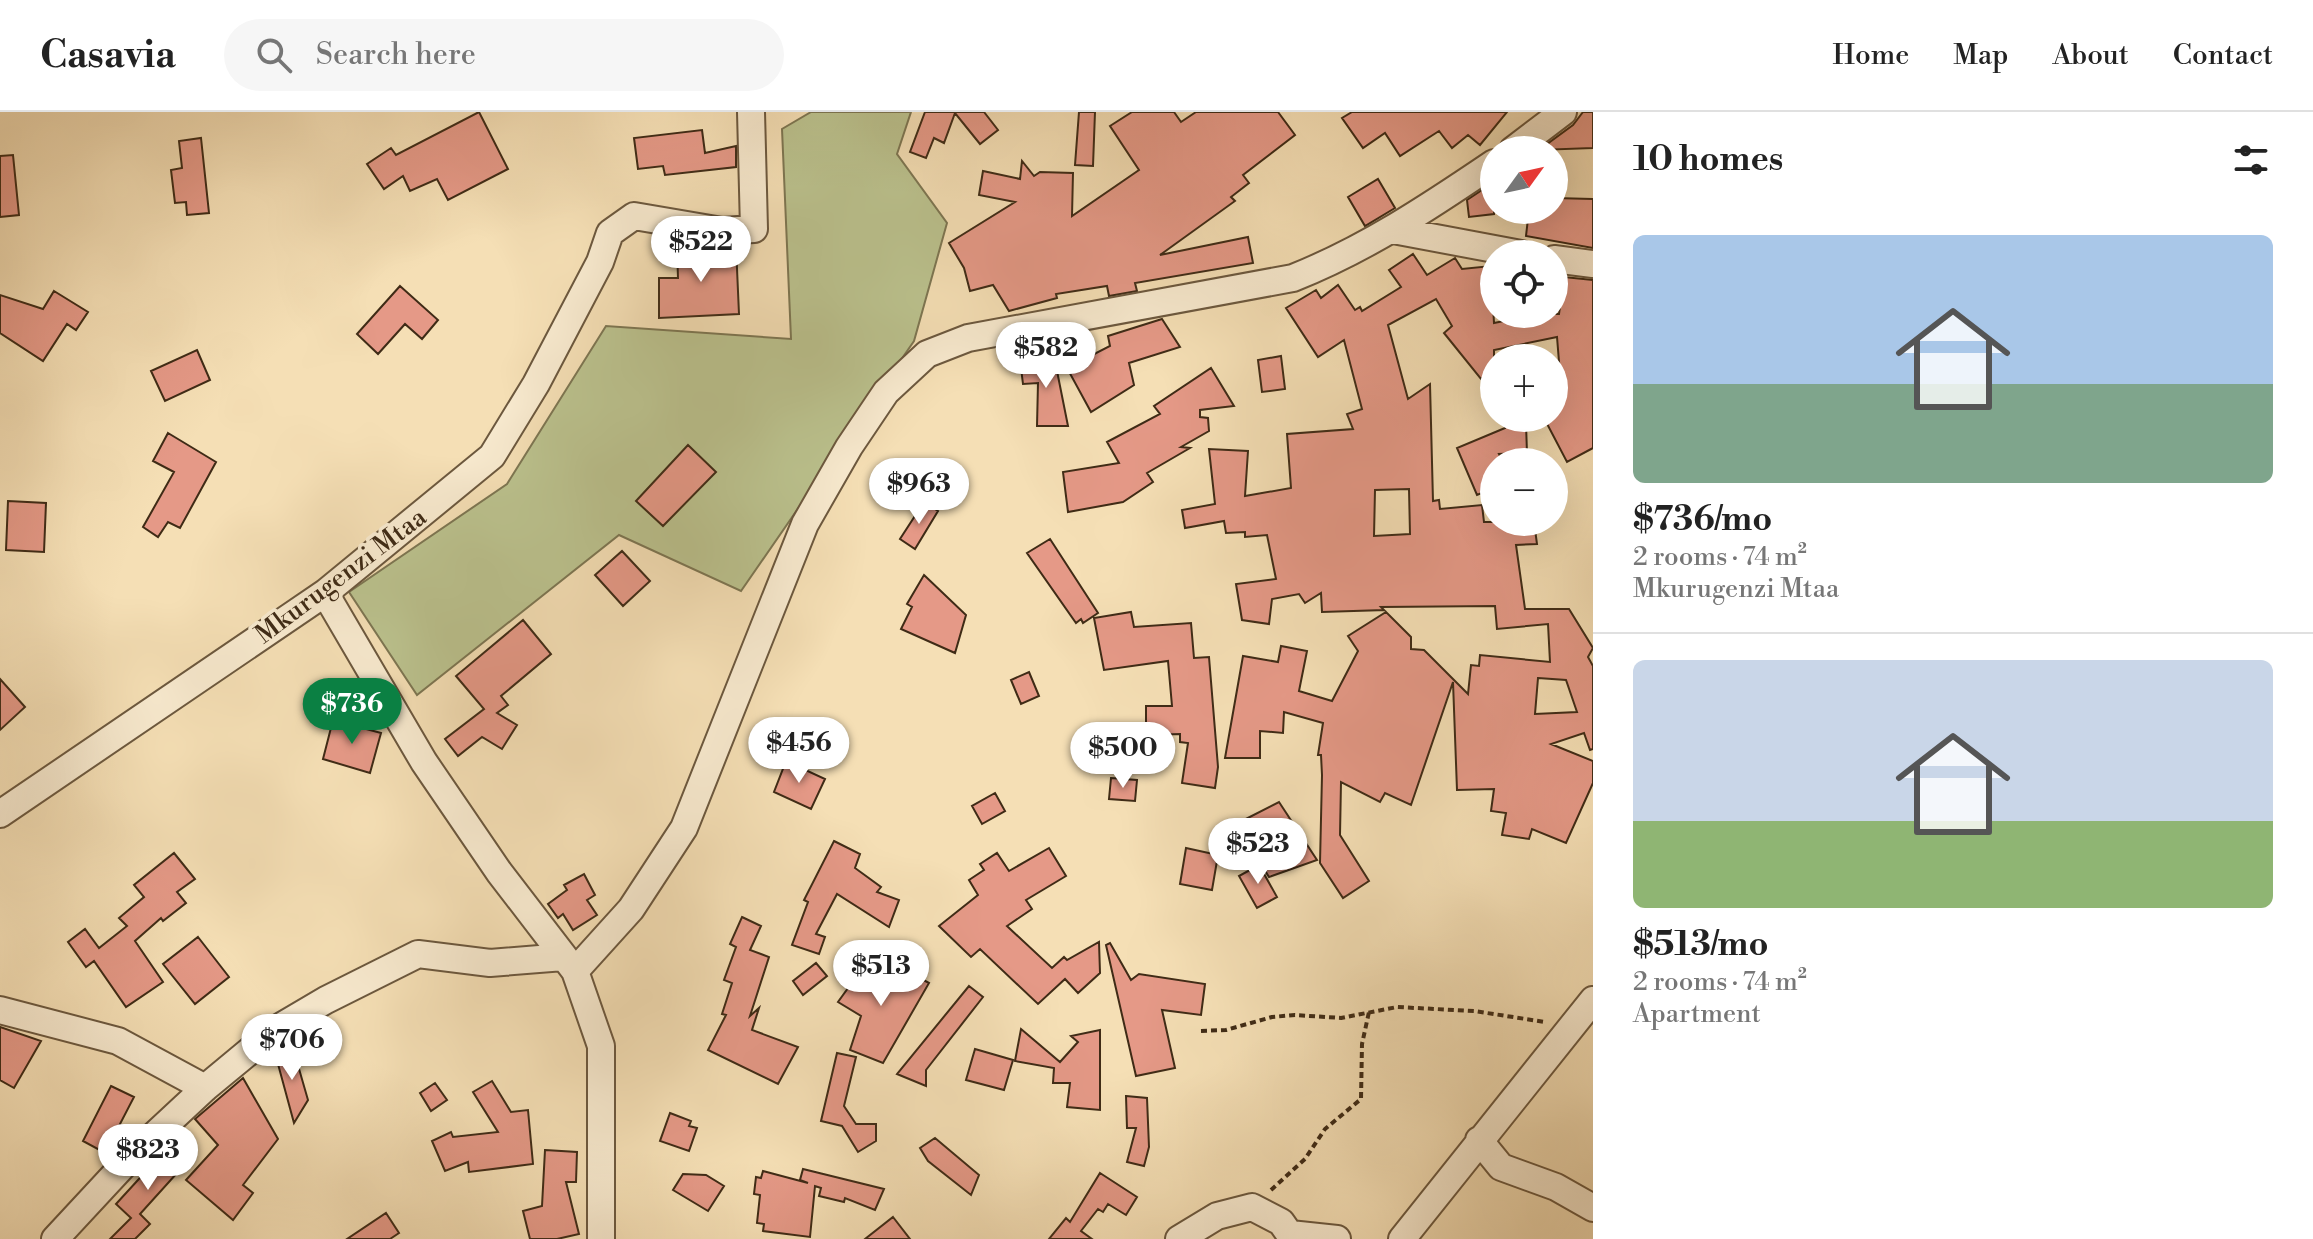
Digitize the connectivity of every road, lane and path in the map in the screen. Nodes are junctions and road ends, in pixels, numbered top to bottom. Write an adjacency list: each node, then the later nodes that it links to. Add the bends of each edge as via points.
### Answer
1 (751, 112): 9 (street, Mkurugenzi Mtaa, via 754,229 722,231 634,216 610,233 536,384 492,456)
2 (1563, 112): 3 (street)
3 (1531, 136)
4 (1480, 172): 5 (street)
5 (1393, 230): 6 (street); 11 (street, via 1293,278 968,338 927,354 886,392 805,524 684,828 631,909)
6 (1480, 246)
7 (1568, 261): 8 (street)
8 (1593, 264)
9 (325, 593): 10 (street, Mkurugenzi Mtaa); 11 (street, via 424,762)
10 (0, 814)
11 (570, 964): 17 (street, via 490,963 418,954 275,1030); 23 (street, via 601,1046)
12 (1593, 1000): 15 (street)
13 (0, 1010): 17 (street, via 118,1041)
14 (1369, 1012): 15 (path, via 1433,1008); 16 (path, via 1341,1018 1295,1015); 19 (path, via 1362,1044 1361,1099 1325,1129 1305,1159)
15 (1571, 1026): 18 (street)
16 (1201, 1031)
17 (205, 1088): 22 (street)
18 (1479, 1140): 20 (street, via 1501,1167 1556,1187); 26 (street)
19 (1252, 1207): 21 (street, via 1270,1213); 24 (street, via 1217,1216)
20 (1593, 1208)
21 (1292, 1237): 25 (street)
22 (55, 1239)
23 (601, 1239)
24 (1179, 1239)
25 (1337, 1239)
26 (1402, 1239)

